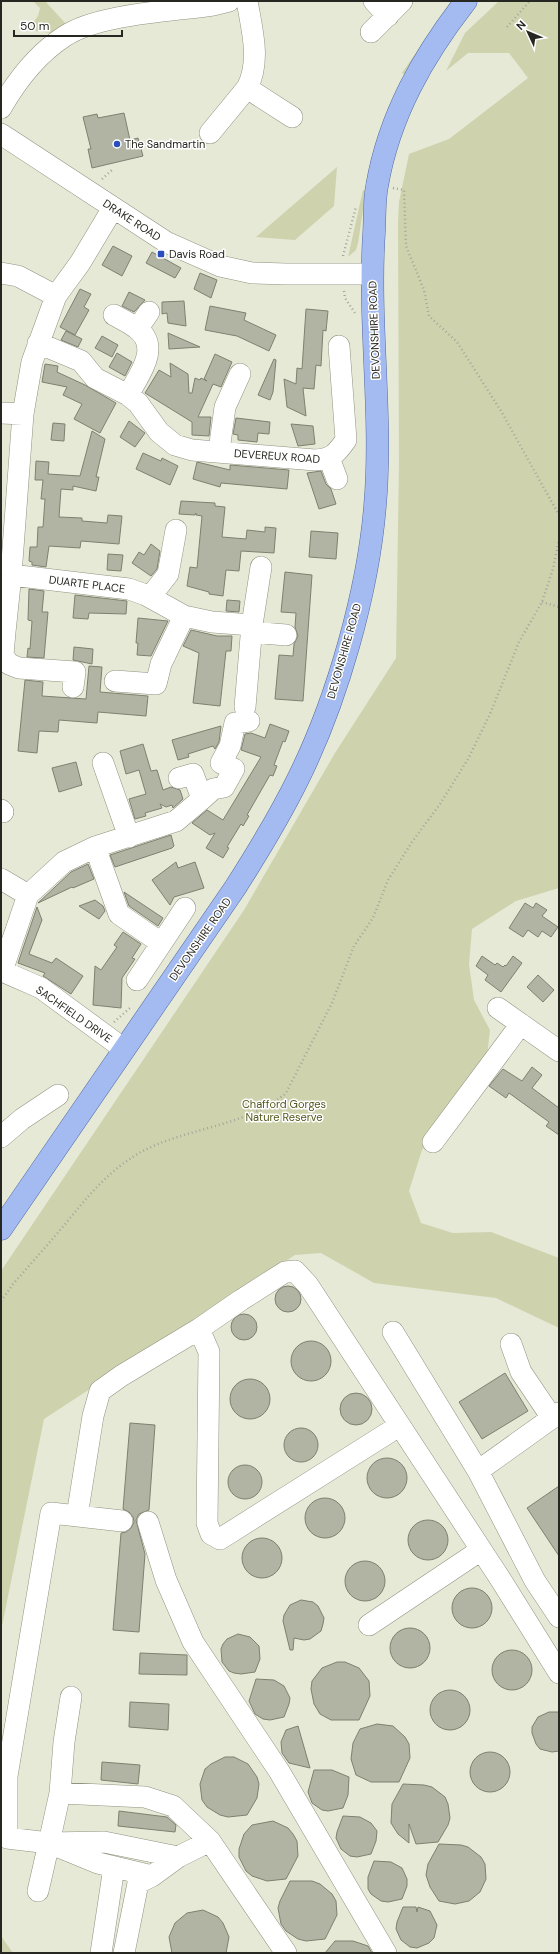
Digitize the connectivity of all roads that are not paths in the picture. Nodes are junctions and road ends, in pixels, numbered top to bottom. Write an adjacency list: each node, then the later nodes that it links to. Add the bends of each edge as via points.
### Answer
1 (229, 1): 6 (street, via 213,5)
2 (248, 1): 9 (street, via 256,51 252,80)
3 (374, 1): 7 (street)
4 (402, 1): 7 (street)
5 (466, 1): 16 (main road, DEVONSHIRE ROAD, via 422,62 395,120 377,187)
6 (142, 8): 10 (street, via 86,26 66,36 41,55 15,84)
7 (388, 16): 8 (street)
8 (371, 32)
9 (247, 88): 11 (street); 13 (street)
10 (1, 108)
11 (292, 117)
12 (1, 134): 14 (street, DRAKE ROAD)
13 (210, 134)
14 (113, 208): 16 (street, DRAKE ROAD, via 166,242 220,266 252,273); 17 (street, via 80,263)
15 (1, 273): 17 (street, via 18,276)
16 (371, 274): 52 (main road, DEVONSHIRE ROAD, via 378,439 375,507 368,557 351,633 327,708 300,776 269,834 235,888)
17 (56, 296): 19 (street)
18 (114, 315): 22 (street, via 144,320 148,357)
19 (38, 343): 22 (street, DEVEREUX ROAD, via 81,361 96,378); 24 (street)
20 (340, 346): 26 (street, DEVEREUX ROAD, via 335,401 346,440 338,452)
21 (240, 374): 25 (street, via 224,407)
22 (128, 395): 25 (street, DEVEREUX ROAD, via 138,403 159,432 175,445 192,450)
23 (1, 413): 24 (street)
24 (23, 414): 28 (street)
25 (219, 451): 26 (street, DEVEREUX ROAD, via 315,460)
26 (329, 458): 27 (street)
27 (337, 480)
28 (8, 512): 31 (street)
29 (176, 530): 32 (street, via 168,574)
30 (261, 567): 34 (street)
31 (11, 575): 32 (street, DUARTE PLACE, via 129,589); 35 (street)
32 (150, 597): 33 (street, DUARTE PLACE)
33 (184, 616): 34 (street, DUARTE PLACE); 37 (street, via 161,664 156,684)
34 (251, 628): 36 (street, DUARTE PLACE); 41 (street, SACHFIELD DRIVE, via 247,714 235,723 230,746 221,763 234,769 224,787 213,789)
35 (3, 632): 38 (street, via 3,655 9,664 19,668 75,672)
36 (286, 636)
37 (115, 681)
38 (74, 687)
39 (103, 763): 42 (street)
40 (180, 778): 41 (street, via 194,774)
41 (202, 799): 42 (street, SACHFIELD DRIVE, via 176,821)
42 (129, 837): 43 (street, SACHFIELD DRIVE)
43 (95, 847): 45 (street, SACHFIELD DRIVE, via 64,862); 47 (street, via 119,914)
44 (1, 879): 45 (street)
45 (28, 895): 48 (street, SACHFIELD DRIVE)
46 (185, 908): 47 (street)
47 (161, 944): 49 (street)
48 (1, 971): 52 (street, SACHFIELD DRIVE, via 41,988)
49 (137, 980)
50 (498, 1008): 51 (street)
51 (521, 1024): 53 (street); 56 (street)
52 (124, 1049): 57 (main road, DEVONSHIRE ROAD)
53 (559, 1051)
54 (58, 1094): 55 (street)
55 (1, 1137)
56 (433, 1142)
57 (1, 1229)
58 (199, 1329): 62 (street, via 285,1272 295,1271 308,1284); 62 (street, via 209,1352 207,1524 211,1534 220,1539); 64 (street, via 100,1391 93,1416)
59 (393, 1332): 63 (street)
60 (511, 1344): 61 (street, via 521,1372)
61 (555, 1416): 63 (street)
62 (399, 1426): 67 (street)
63 (478, 1471): 68 (street, via 535,1581)
64 (77, 1516): 65 (street); 74 (street, via 51,1513 7,1776 7,1838)
65 (122, 1521)
66 (148, 1522): 82 (street, via 166,1580 193,1642 279,1771)
67 (481, 1550): 69 (street); 70 (street)
68 (559, 1617)
69 (369, 1625)
70 (559, 1673)
71 (71, 1697): 72 (street)
72 (60, 1792): 73 (street, via 145,1797 173,1806); 74 (street)
73 (210, 1841): 75 (street); 81 (street)
74 (49, 1843): 75 (street, via 104,1842); 76 (street); 78 (street)
75 (178, 1857): 77 (street)
76 (114, 1867): 77 (street); 79 (street)
77 (152, 1876): 80 (street, via 138,1883)
78 (38, 1890)
79 (101, 1953)
80 (124, 1953)
81 (286, 1953)
82 (386, 1953)

